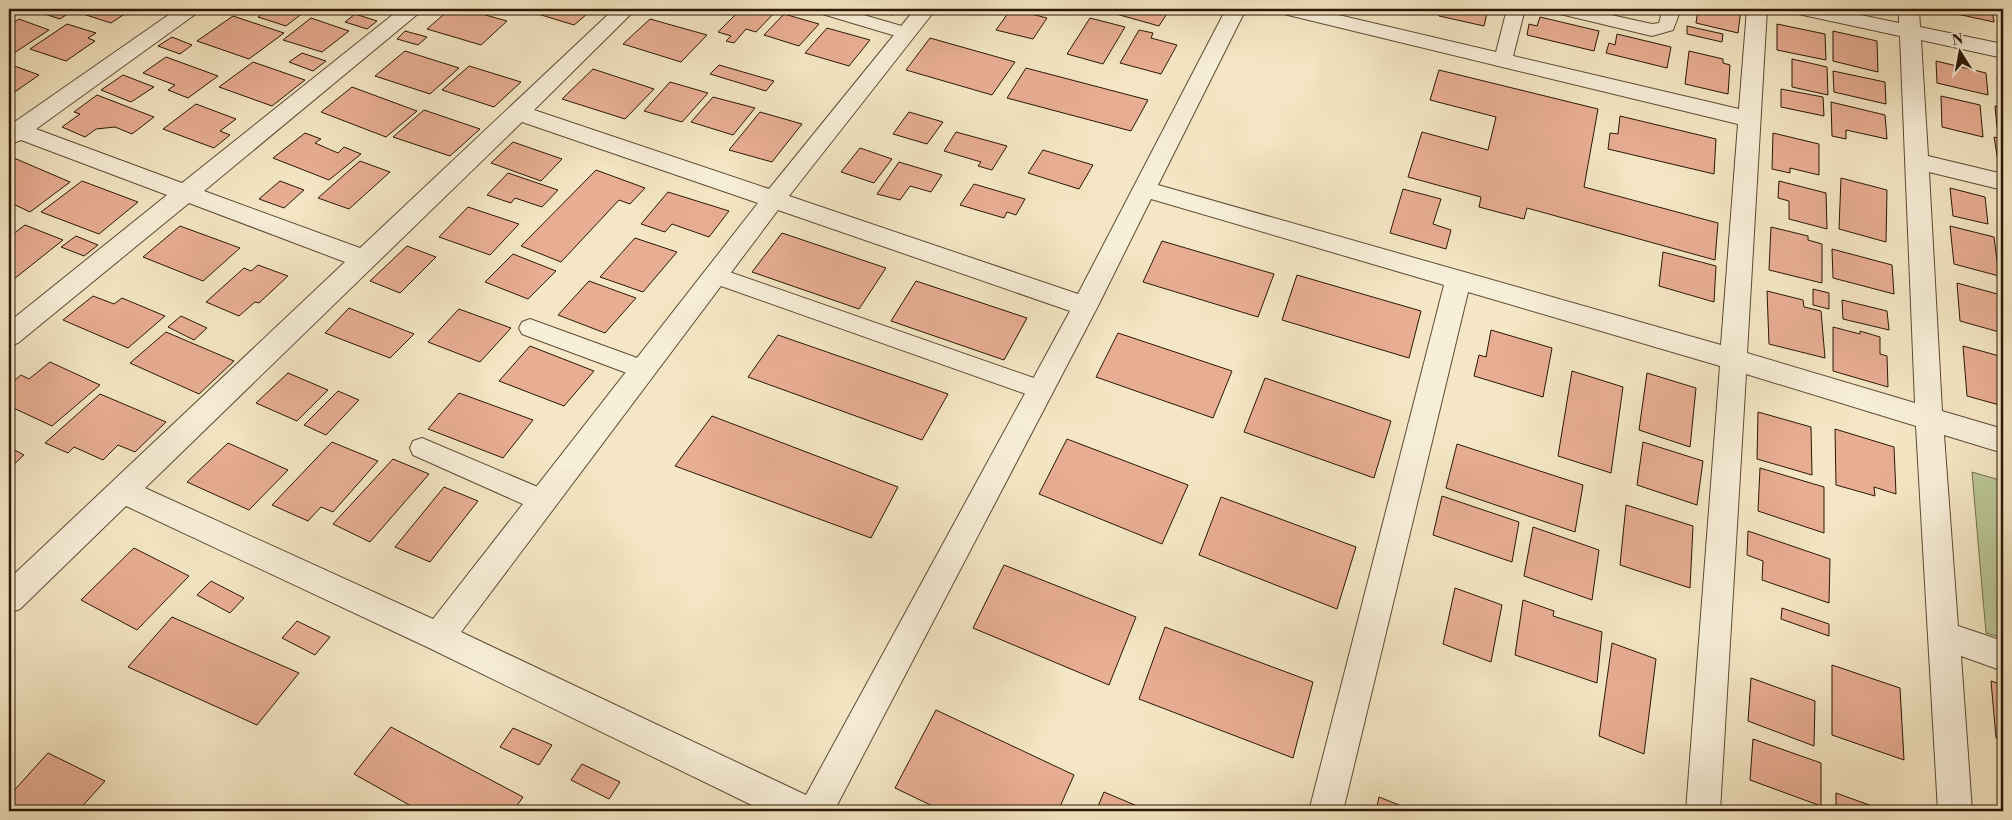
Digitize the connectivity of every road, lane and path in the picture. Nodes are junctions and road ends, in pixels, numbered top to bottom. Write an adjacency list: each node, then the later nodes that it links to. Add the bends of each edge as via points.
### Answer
1 (190, 9): 19 (street)
2 (412, 9): 23 (street)
3 (626, 9): 17 (street)
4 (825, 9): 14 (lane)
5 (926, 9): 14 (street)
6 (1236, 9): 22 (street)
7 (1288, 9): 16 (street)
8 (1516, 9): 16 (lane)
9 (1562, 9): 10 (lane, via 1652,30 1667,26)
10 (1672, 9)
11 (1757, 9): 18 (street)
12 (1802, 9): 13 (street)
13 (1910, 20): 15 (street); 20 (street)
14 (906, 33): 24 (street)
15 (2003, 51)
16 (1503, 60): 18 (street)
17 (517, 112): 24 (street); 25 (street)
18 (1750, 119): 31 (street)
19 (12, 131): 23 (street)
20 (1917, 161): 21 (street); 34 (street)
21 (2003, 182)
22 (1144, 189): 27 (street); 28 (street)
23 (186, 193): 25 (street); 30 (street)
24 (774, 199): 26 (street); 28 (street)
25 (363, 260): 37 (street)
26 (715, 275): 32 (street); 33 (lane)
27 (1458, 280): 31 (street); 45 (street)
28 (1085, 306): 33 (street)
29 (530, 328): 32 (lane)
30 (9, 336)
31 (1733, 359): 34 (street); 46 (street)
32 (643, 370): 38 (street)
33 (1040, 390): 44 (street)
34 (1929, 419): 35 (street); 40 (street)
35 (2003, 441)
36 (422, 448): 38 (lane)
37 (122, 491): 39 (street); 41 (street)
38 (543, 501): 41 (street)
39 (9, 599)
40 (1943, 635): 42 (street); 47 (street)
41 (438, 637): 43 (street)
42 (2003, 656)
43 (801, 811)
44 (816, 811)
45 (1326, 811)
46 (1703, 811)
47 (1954, 811)

